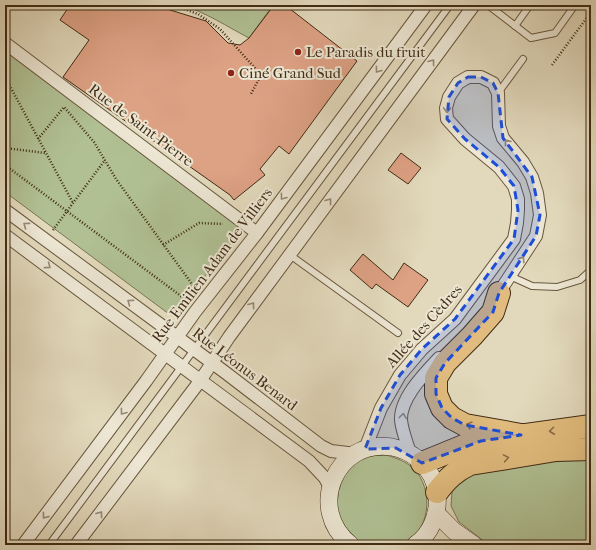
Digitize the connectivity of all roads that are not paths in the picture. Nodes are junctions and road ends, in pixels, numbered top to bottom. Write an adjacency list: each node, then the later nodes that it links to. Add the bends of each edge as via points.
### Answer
1 (426, 5): 12 (street, Rue Emilien Adam de Villiers, one-way to 12)
2 (450, 5): 19 (lane)
3 (474, 5): 14 (street, one-way to 3)
4 (488, 5): 7 (lane)
5 (530, 5): 7 (lane)
6 (575, 5): 7 (lane, via 555,33 531,38)
7 (515, 26)
8 (5, 43): 12 (street, Rue de Saint-Pierre)
9 (523, 58): 10 (lane)
10 (498, 92): 16 (street, one-way to 10, via 536,236 540,215 532,177 503,138 499,126); 27 (street, Allée des Cèdres, one-way to 27, via 492,83 481,77 468,77 458,83 449,97 447,119 465,139 499,167 514,186 518,199 514,239 455,319 422,349 400,375)
11 (5, 210): 18 (street, Rue Léonus Benard, one-way to 11)
12 (257, 233): 18 (street, Rue Emilien Adam de Villiers)
13 (5, 235): 20 (street, one-way to 20)
14 (290, 255): 17 (lane); 21 (street, one-way to 14)
15 (591, 270): 16 (lane, via 580,280 557,287)
16 (504, 284): 25 (highway, one-way to 16, via 465,425 452,418 442,408 436,394 436,378 445,363 493,312); 28 (street, one-way to 16, via 401,420 404,404 415,384 484,314)
17 (398, 333)
18 (177, 337): 19 (street, Rue Léonus Benard); 20 (street, Rue Emilien Adam de Villiers)
19 (194, 349): 21 (street, Rue Léonus Benard); 22 (lane)
20 (166, 354): 22 (street); 32 (street, Rue Emilien Adam de Villiers, one-way to 32)
21 (212, 362): 23 (street); 27 (street, Rue Léonus Benard, via 321,446 331,451)
22 (181, 366): 23 (street); 33 (lane)
23 (200, 381): 29 (street, via 309,461); 34 (street, one-way to 23)
24 (591, 426): 25 (highway, one-way to 25)
25 (520, 435): 28 (highway, via 481,440)
26 (591, 449): 30 (highway, one-way to 26, via 446,481 457,470 470,464 556,450)
27 (361, 451): 28 (main road, via 386,446); 29 (main road, via 343,463)
28 (416, 458): 30 (main road, via 429,471 434,481)
29 (330, 487): 35 (main road, via 329,506 334,524)
30 (436, 502): 31 (main road, via 433,524); 36 (main road, via 454,531)
31 (421, 544)
32 (23, 545)
33 (49, 545)
34 (76, 545)
35 (350, 545)
36 (474, 545)

